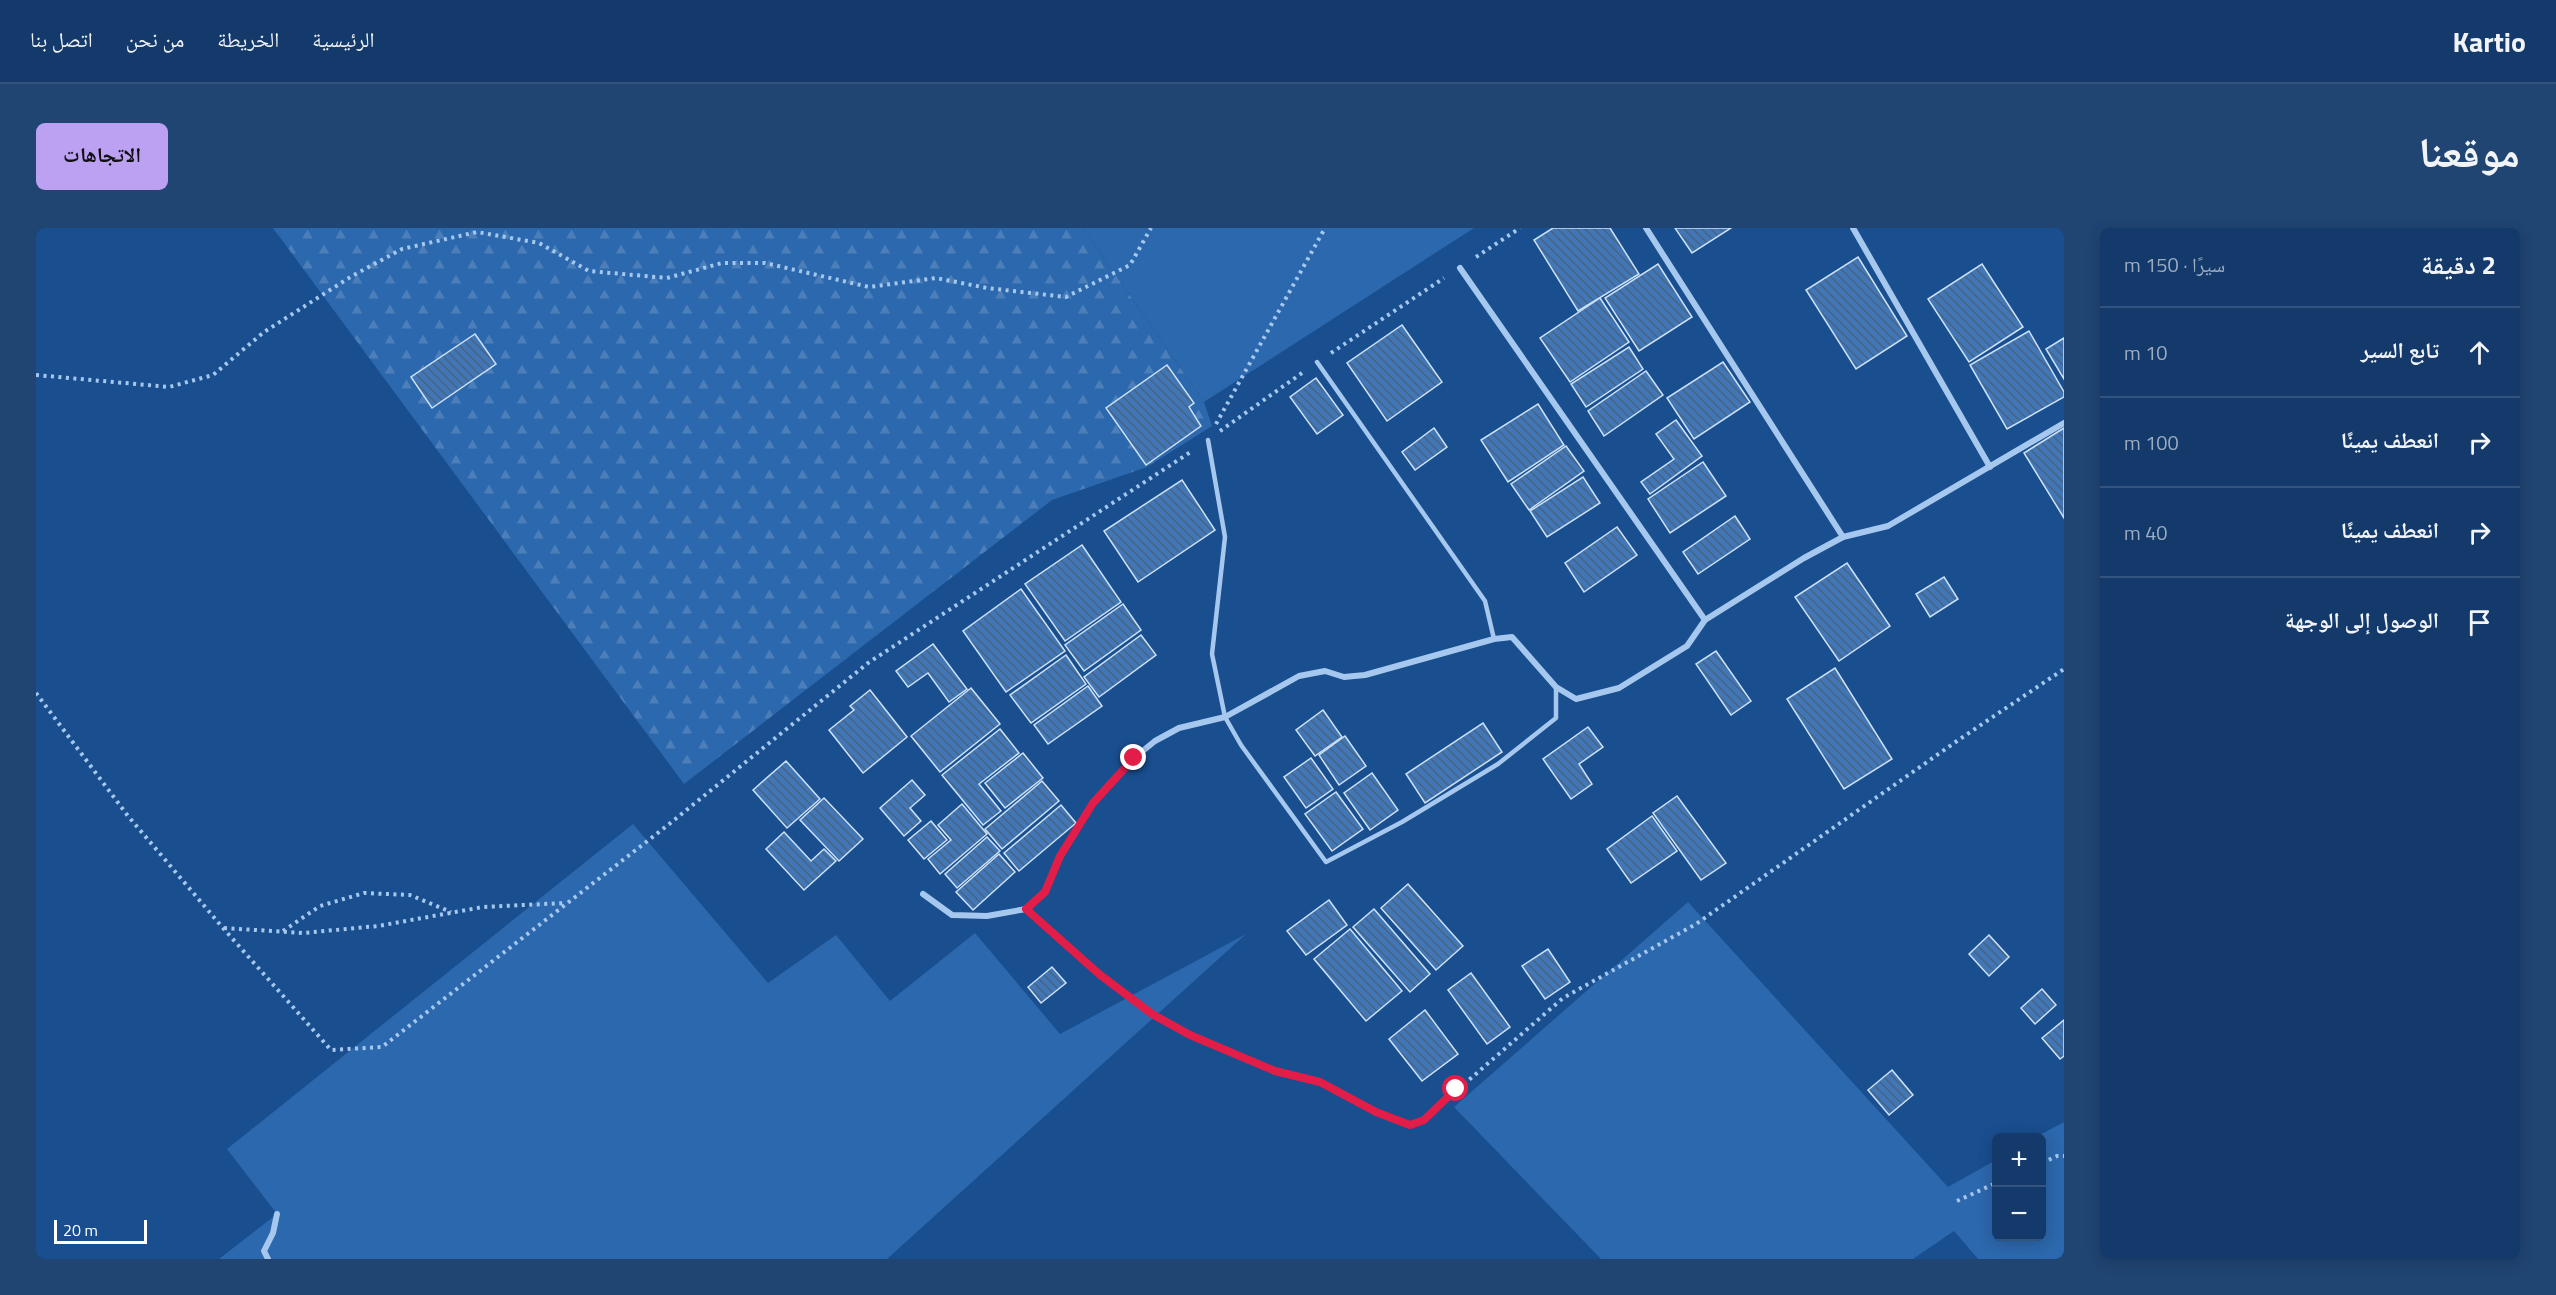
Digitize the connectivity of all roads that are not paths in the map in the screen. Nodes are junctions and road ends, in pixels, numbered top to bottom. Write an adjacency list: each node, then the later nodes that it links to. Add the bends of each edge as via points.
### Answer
1 (1646, 228): 8 (street)
2 (1853, 228): 7 (street)
3 (1460, 268): 9 (street)
4 (1317, 362): 10 (lane, via 1485,601)
5 (2064, 423): 7 (street)
6 (1208, 440): 12 (lane, via 1226,537 1212,654)
7 (1990, 466): 8 (street, via 1888,526)
8 (1843, 537): 9 (street)
9 (1705, 620): 11 (street, via 1687,646 1619,688 1576,699)
10 (1494, 639): 11 (street, via 1512,637); 12 (street, via 1365,675 1344,677 1325,671 1299,676)
11 (1556, 687): 12 (lane, via 1557,718 1498,764 1326,862 1241,746)
12 (1225, 717): 13 (street, via 1179,728 1134,758 1093,803 1060,856 1045,892 1026,909 987,916 952,915)
13 (923, 894)
14 (277, 1214): 15 (street, via 264,1251)
15 (267, 1259)

